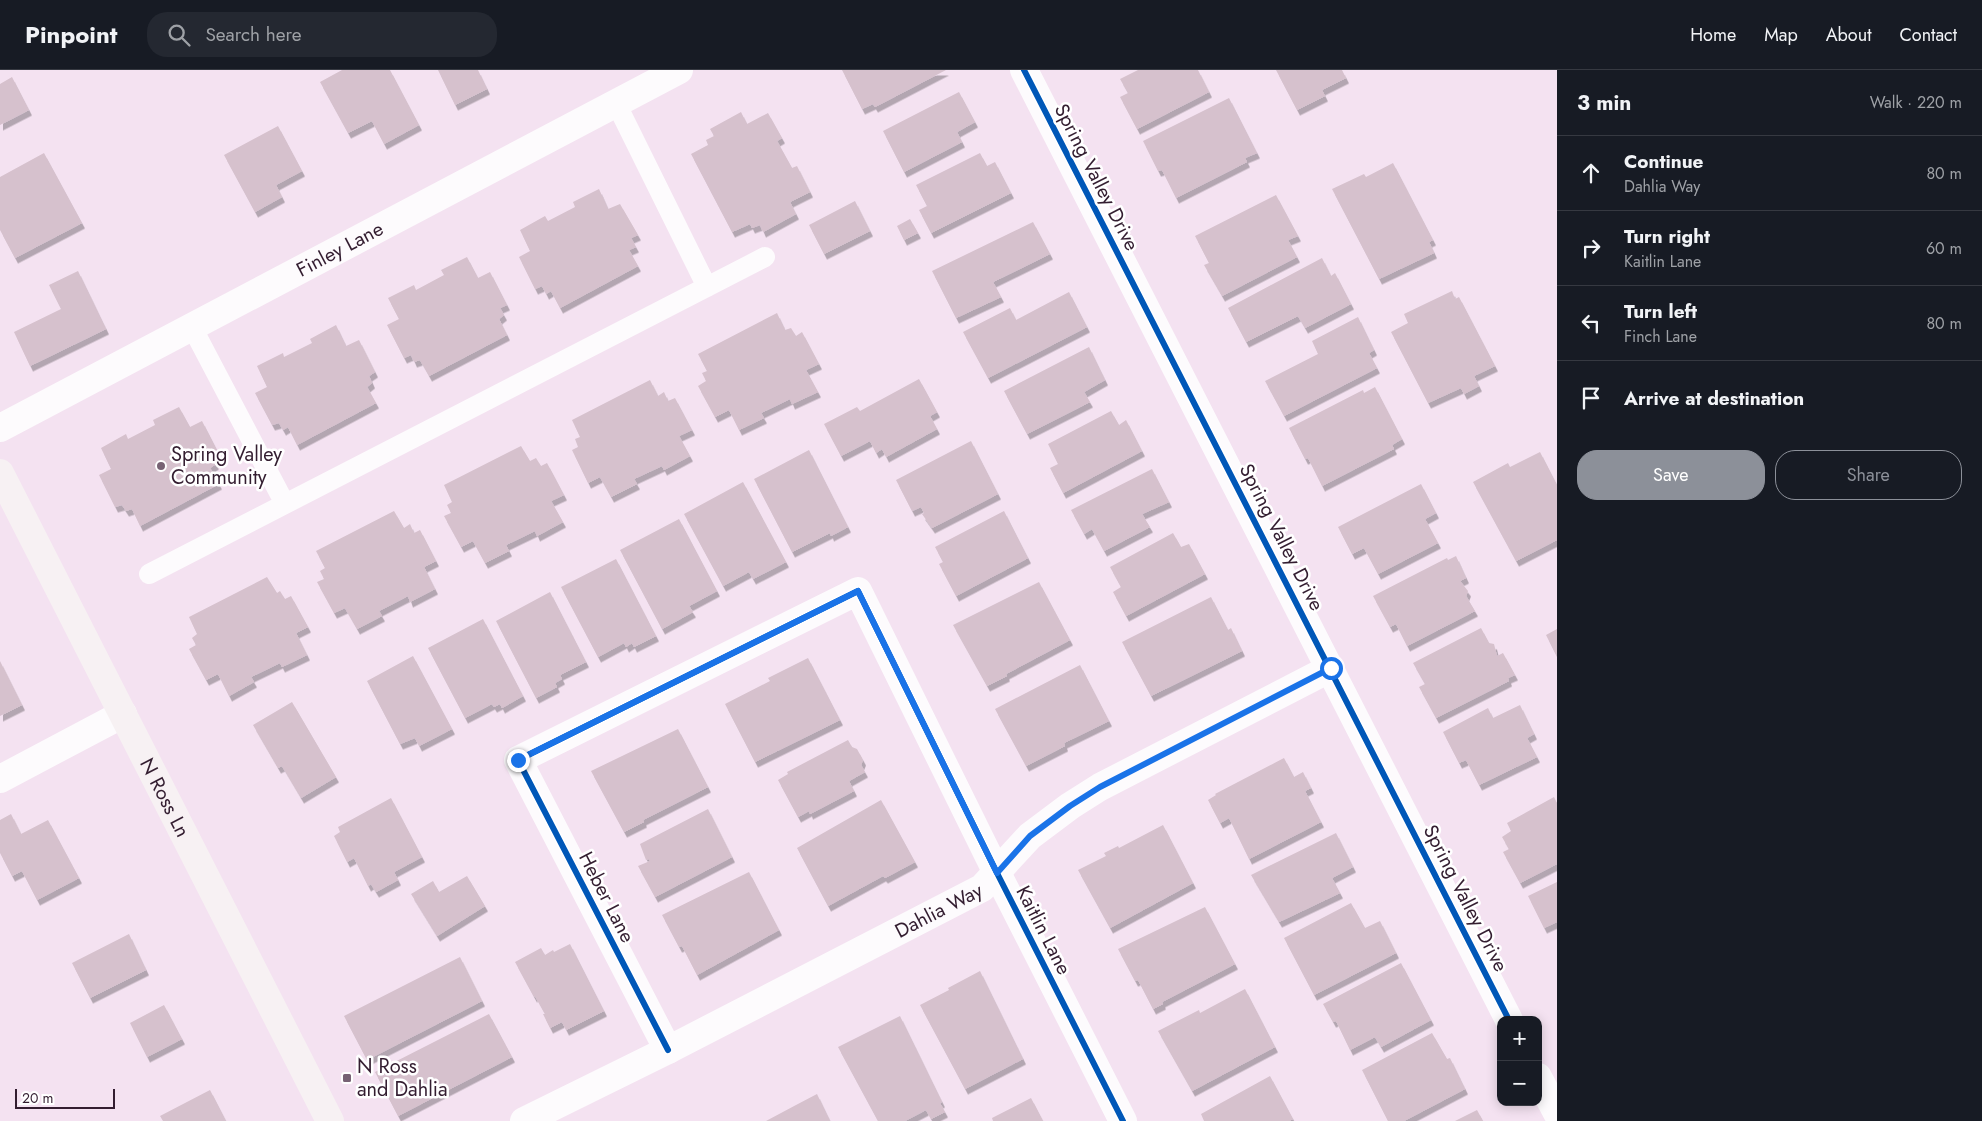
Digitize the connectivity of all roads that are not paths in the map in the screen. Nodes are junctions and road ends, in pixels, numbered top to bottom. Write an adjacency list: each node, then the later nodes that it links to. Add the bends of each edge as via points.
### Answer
1 (679, 70): 3 (street, Finley Lane)
2 (1024, 70): 11 (street, Spring Valley Drive)
3 (616, 102): 5 (lane); 6 (street, Finley Lane)
4 (766, 257): 5 (lane)
5 (707, 287): 9 (lane)
6 (192, 327): 7 (street, Finley Lane); 9 (lane)
7 (0, 428)
8 (0, 473): 12 (main road, N Ross Ln)
9 (285, 504): 10 (lane)
10 (149, 574)
11 (1331, 668): 15 (street, Dahlia Way, via 1100,787 1030,836); 16 (street, Spring Valley Drive)
12 (123, 714): 14 (street); 20 (main road, N Ross Ln)
13 (518, 760): 15 (street, Kaitlin Lane, via 858,591); 17 (street, Heber Lane)
14 (0, 778)
15 (997, 873): 17 (street, Dahlia Way, via 982,888); 22 (street, Kaitlin Lane)
16 (1507, 1016)
17 (668, 1050): 21 (street, Dahlia Way)
18 (1542, 1084): 19 (street)
19 (1557, 1113)
20 (330, 1121)
21 (524, 1121)
22 (1123, 1121)

